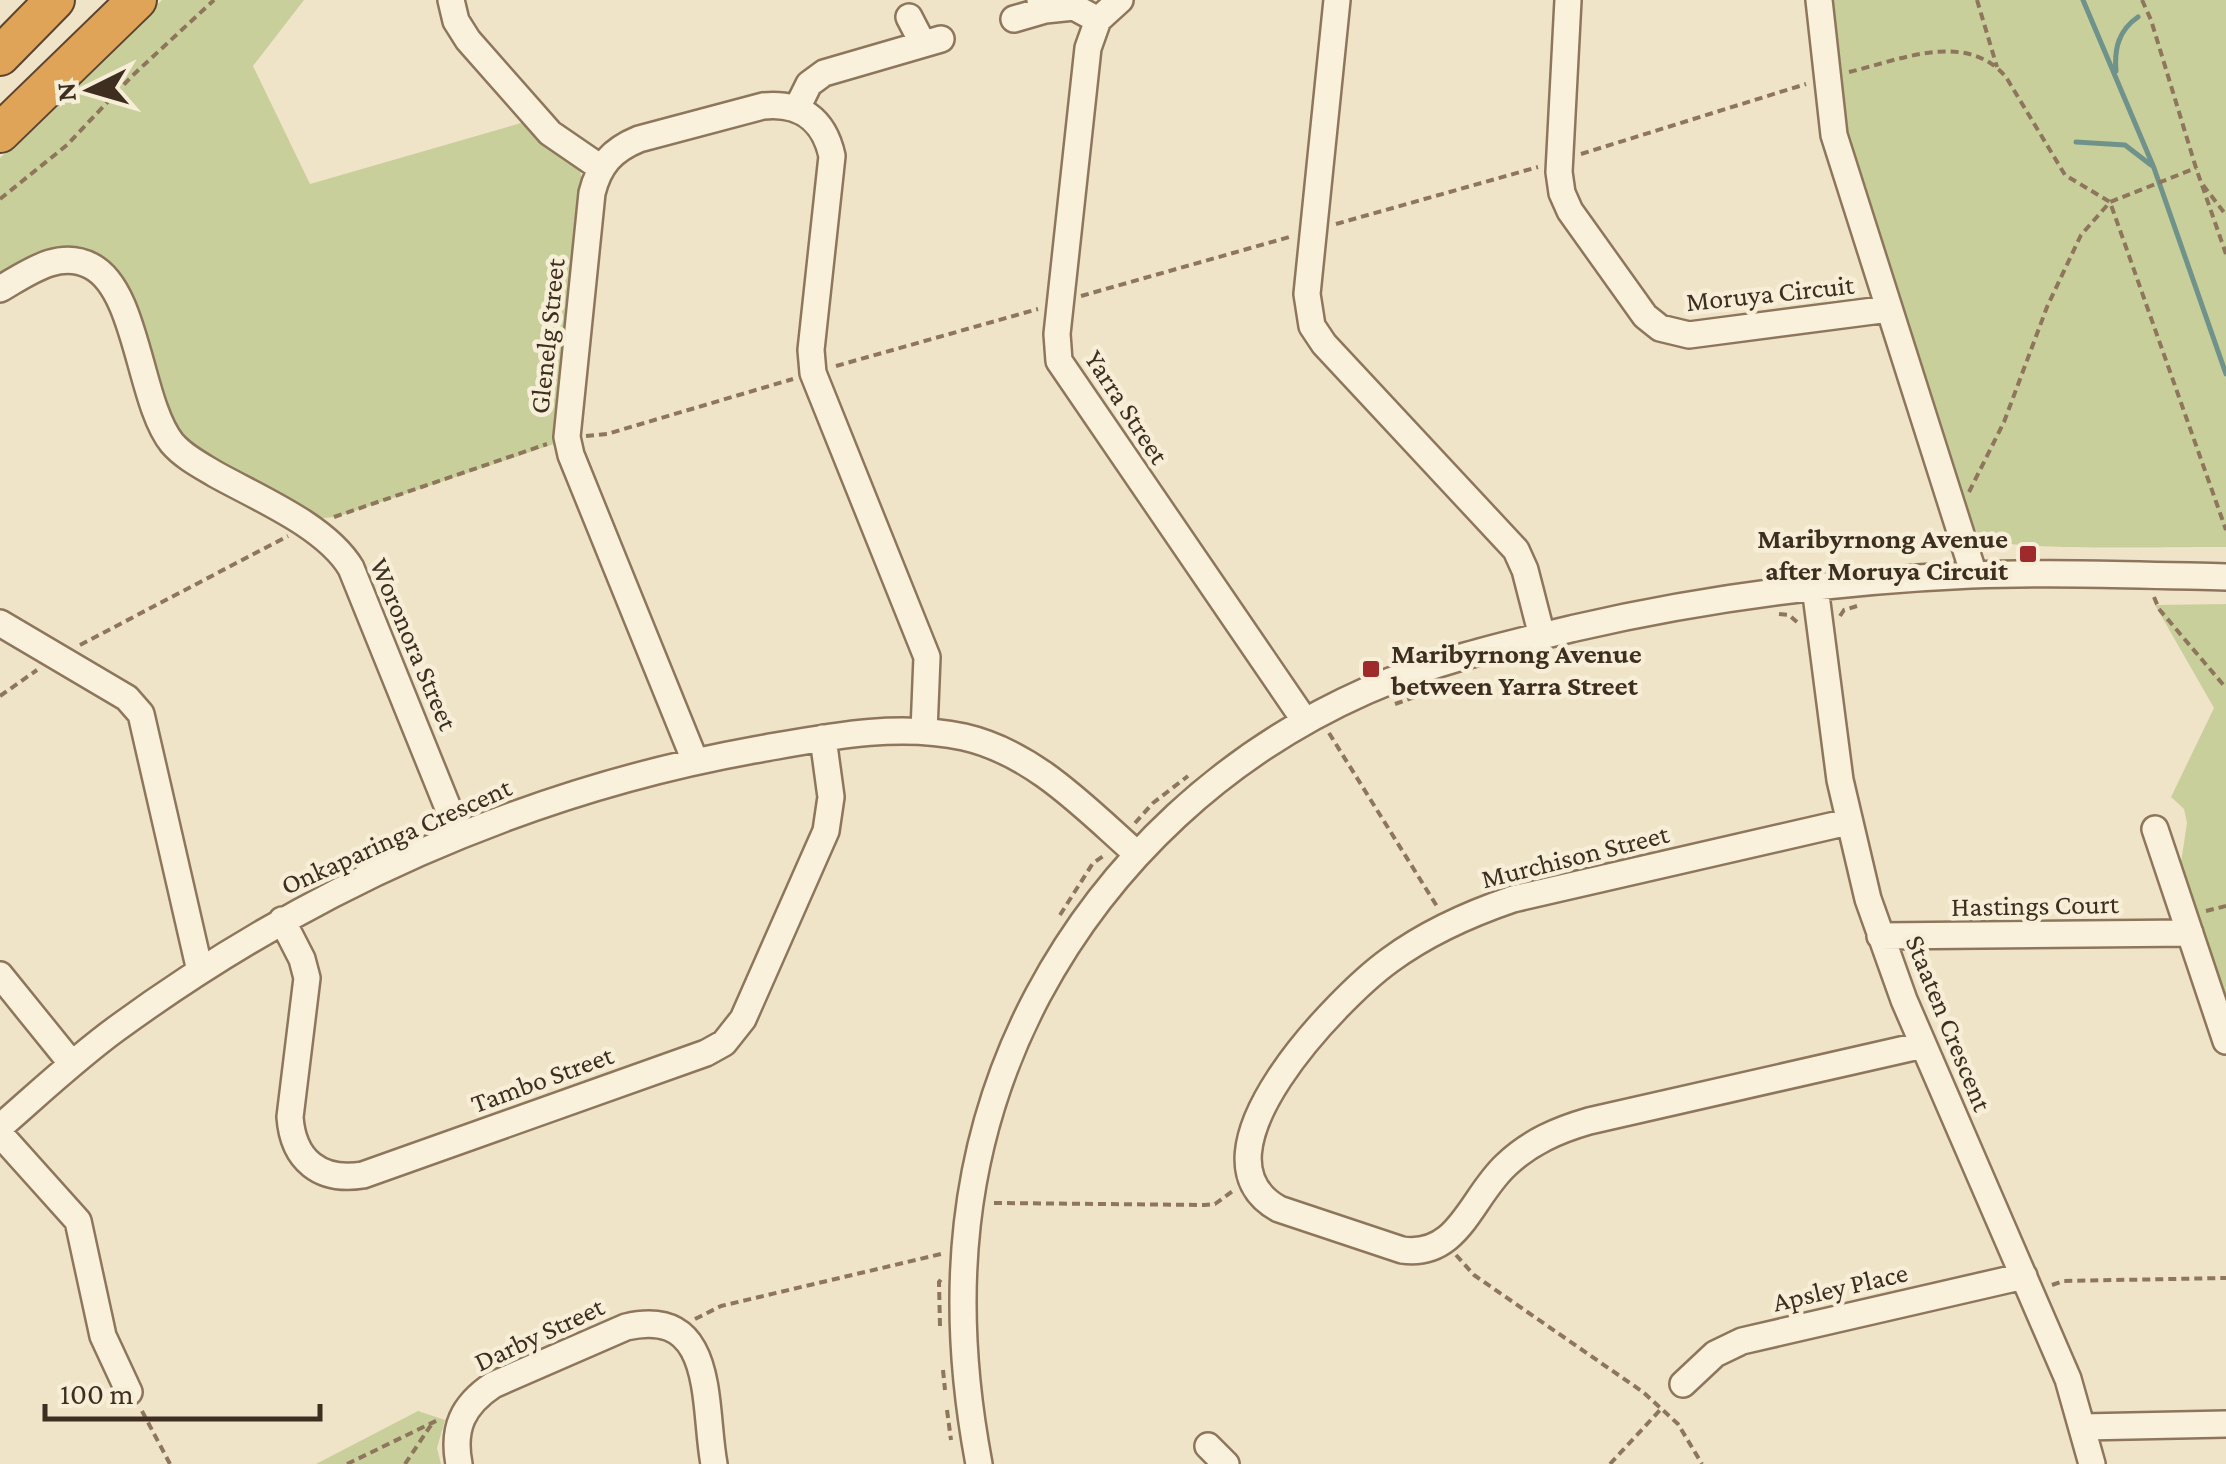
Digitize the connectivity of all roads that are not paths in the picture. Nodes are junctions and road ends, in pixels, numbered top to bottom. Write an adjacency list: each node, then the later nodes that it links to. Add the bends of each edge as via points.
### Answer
1 (55, 0): 12 (highway)
2 (137, 0): 14 (highway)
3 (451, 0): 15 (street, via 468,40 550,133)
4 (1120, 0): 11 (street)
5 (1337, 0): 22 (street, via 1307,305 1317,336 1516,550)
6 (1568, 0): 17 (street, Moruya Circuit, via 1560,182 1565,202 1638,308 1660,328 1698,335)
7 (1819, 0): 17 (street, Moruya Circuit, via 1834,135)
8 (1042, 5): 10 (street); 11 (street, via 1074,8)
9 (909, 18): 13 (street, via 932,42 824,73)
10 (1014, 19)
11 (1098, 20): 23 (street, Yarra Street, via 1088,48 1060,302 1056,343 1063,369)
12 (0, 56)
13 (798, 108): 15 (street, via 763,106 639,139 621,146); 24 (street, via 824,130 832,156 813,372 927,657)
14 (0, 134)
15 (601, 168): 26 (street, Glenelg Street, via 592,193 567,437)
16 (0, 289): 29 (street, Woronora Street, via 56,260 74,260 104,275 118,296 172,442 191,460 333,543 351,568)
17 (1889, 309): 18 (street, Moruya Circuit)
18 (1974, 575): 19 (street); 20 (street)
19 (2226, 577)
20 (1815, 587): 22 (street); 27 (street, Staaten Crescent)
21 (0, 623): 34 (street, via 127,698 146,724)
22 (1542, 636): 23 (street, via 1402,677)
23 (1314, 717): 30 (street)
24 (924, 731): 25 (street, Onkaparinga Crescent); 30 (street, Onkaparinga Crescent, via 974,740 1022,760 1056,782)
25 (823, 738): 26 (street, Onkaparinga Crescent); 31 (street, Tambo Street, via 831,798 826,832 743,1019 724,1043 363,1175 318,1171 291,1135 306,978)
26 (694, 761): 29 (street, Onkaparinga Crescent, via 552,800)
27 (1848, 822): 33 (street, Staaten Crescent); 37 (street, Murchison Street, via 1527,895 1411,946 1365,979 1290,1063 1248,1147 1249,1175 1270,1204 1402,1250 1430,1249 1454,1236 1508,1162 1554,1132)
28 (2155, 830): 32 (street)
29 (460, 834): 31 (street, Onkaparinga Crescent)
30 (1116, 849): 47 (street, via 1089,914 1048,978 1007,1064 978,1154 961,1306)
31 (282, 920): 34 (street, Onkaparinga Crescent)
32 (2190, 934): 33 (street, Hastings Court); 36 (street)
33 (1880, 936): 37 (street, Staaten Crescent)
34 (200, 970): 38 (street, Onkaparinga Crescent)
35 (0, 976): 38 (street)
36 (2226, 1041)
37 (1923, 1045): 40 (street, Staaten Crescent)
38 (72, 1064): 39 (street, Onkaparinga Crescent)
39 (0, 1130): 42 (street, via 78,1222 103,1336)
40 (2027, 1285): 41 (street, Apsley Place, via 1742,1341 1715,1354); 44 (street, Staaten Crescent)
41 (1682, 1384)
42 (129, 1392)
43 (2226, 1424): 44 (street)
44 (2083, 1427): 48 (street, Staaten Crescent)
45 (459, 1464): 46 (street, Darby Street, via 446,1422 476,1397 626,1327 654,1323 694,1347)
46 (714, 1464)
47 (979, 1464)
48 (2092, 1464)

